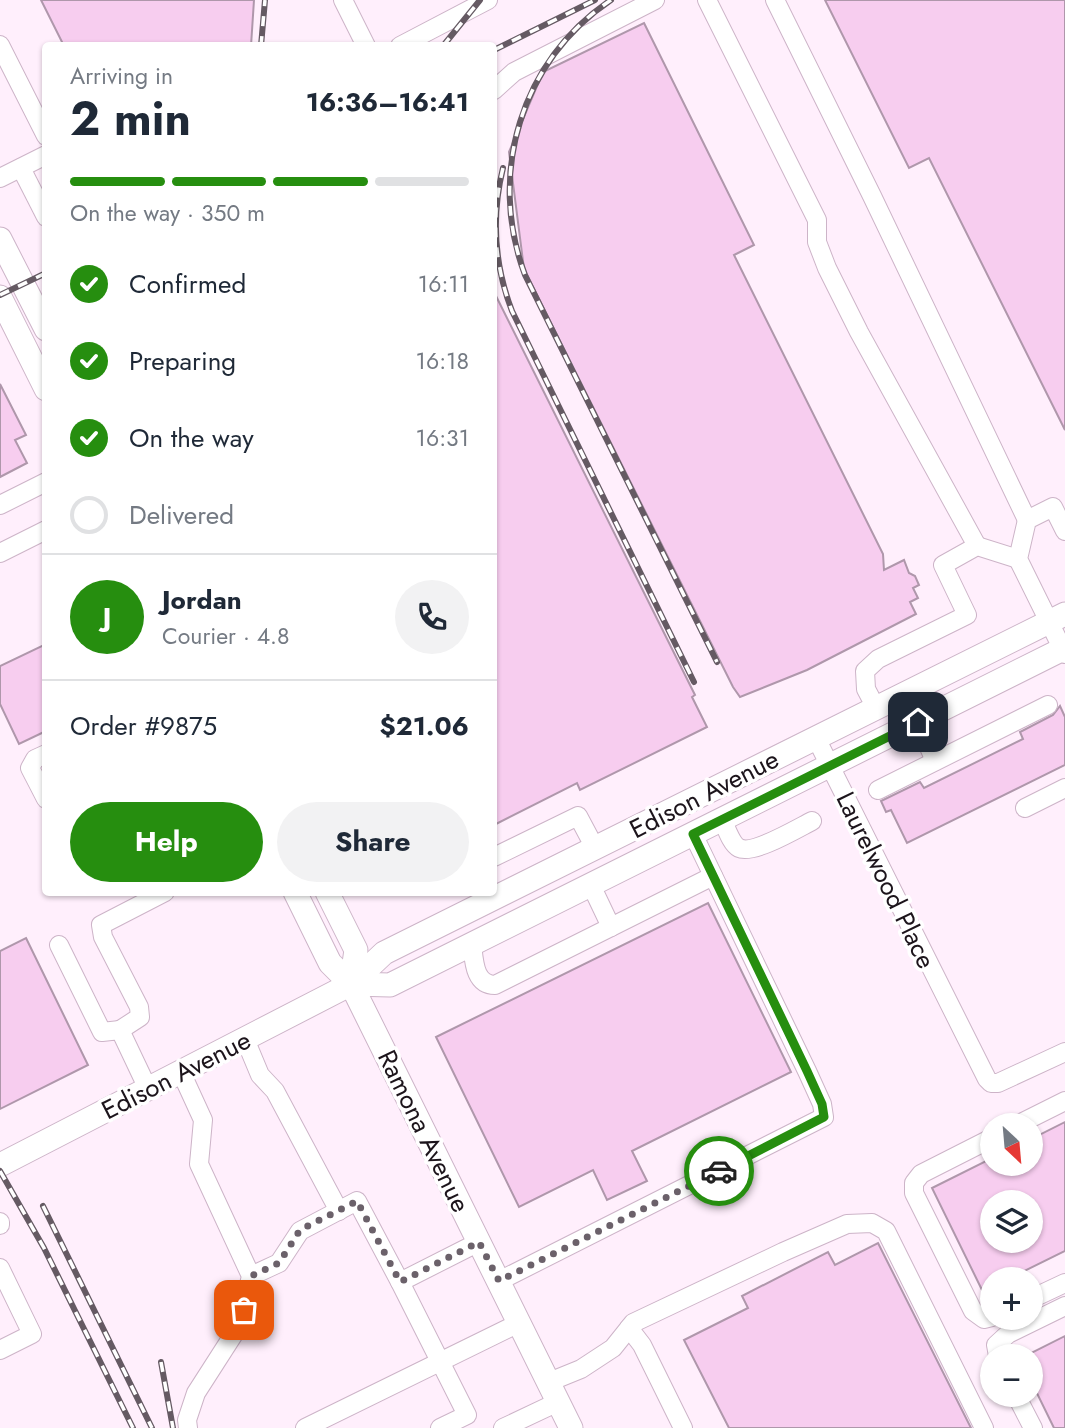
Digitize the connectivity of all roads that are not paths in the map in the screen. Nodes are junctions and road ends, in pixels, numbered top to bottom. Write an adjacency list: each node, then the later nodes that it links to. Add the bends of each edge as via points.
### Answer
1 (342, 0): 6 (street)
2 (488, 0): 7 (street)
3 (655, 0): 9 (street, via 514,72)
4 (707, 0): 24 (street, via 817,220 817,242 827,268)
5 (775, 0): 21 (street)
6 (364, 42)
7 (408, 42)
8 (0, 45): 10 (street)
9 (497, 87)
10 (42, 128)
11 (42, 157): 12 (street)
12 (21, 168): 13 (street); 14 (street)
13 (0, 178)
14 (42, 209)
15 (0, 239): 17 (main road)
16 (0, 297): 18 (main road)
17 (42, 322)
18 (42, 377)
19 (42, 484): 20 (street)
20 (0, 505)
21 (1027, 520): 22 (street, via 1053,507); 26 (street)
22 (1065, 531)
23 (42, 532): 25 (street)
24 (977, 546): 26 (street); 30 (street, via 943,565 967,615 878,659 865,671 866,689)
25 (0, 553)
26 (1018, 559): 27 (street)
27 (1057, 618): 28 (street); 30 (main road, Edison Avenue)
28 (1064, 651): 31 (main road, Edison Avenue)
29 (1048, 705): 34 (street)
30 (876, 708): 32 (main road, Edison Avenue)
31 (918, 722): 34 (street); 35 (main road, Edison Avenue)
32 (816, 738): 35 (street, Laurelwood Place); 40 (main road, Edison Avenue)
33 (42, 756): 38 (street, via 30,768)
34 (935, 761): 37 (street)
35 (830, 766): 41 (main road, Edison Avenue); 57 (street, Laurelwood Place, via 987,1079 991,1083 1012,1078)
36 (1065, 788): 39 (street)
37 (878, 790)
38 (42, 791)
39 (1025, 808)
40 (672, 810): 44 (main road, Edison Avenue); 47 (main road, via 662,833 601,864)
41 (722, 819): 42 (street, via 735,844 746,849); 43 (main road, Edison Avenue)
42 (812, 821)
43 (693, 834): 46 (street); 47 (main road, Edison Avenue)
44 (595, 848): 45 (street, via 578,816); 54 (main road, Edison Avenue, via 384,953)
45 (497, 856)
46 (713, 876): 51 (street); 68 (street, via 807,1071 824,1117)
47 (591, 885): 51 (street); 52 (main road, Edison Avenue)
48 (156, 896): 55 (street, via 101,925 139,1007 140,1017)
49 (297, 896): 54 (main road, Ramona Avenue, via 330,963)
50 (329, 896): 54 (main road, via 356,950)
51 (611, 927): 52 (street, via 495,985 479,977)
52 (472, 944): 54 (main road, Edison Avenue, via 390,985)
53 (59, 945): 55 (street, via 103,1032)
54 (351, 984): 56 (main road, Edison Avenue); 65 (main road, Ramona Avenue)
55 (120, 1030): 59 (street)
56 (245, 1039): 58 (main road, Edison Avenue); 64 (street, via 260,1075 275,1091)
57 (1065, 1052)
58 (181, 1072): 59 (main road, Edison Avenue); 67 (street, via 202,1120 199,1164)
59 (148, 1089): 63 (main road, Edison Avenue)
60 (1065, 1101): 61 (street)
61 (1041, 1113)
62 (980, 1144): 73 (street, via 921,1174 914,1193 973,1311)
63 (0, 1165)
64 (339, 1211): 67 (street, via 300,1230 279,1263); 69 (street, via 357,1201)
65 (479, 1242): 68 (main road, Ramona Avenue); 69 (street)
66 (0, 1268): 77 (street, via 32,1334)
67 (251, 1276): 81 (street, via 239,1326 196,1393)
68 (499, 1281): 74 (main road, Ramona Avenue)
69 (400, 1282): 78 (street)
70 (1065, 1283): 71 (street)
71 (1043, 1293)
72 (1065, 1306): 76 (street)
73 (980, 1316)
74 (519, 1323): 78 (street); 79 (main road, Ramona Avenue)
75 (629, 1328): 79 (street, via 607,1352); 86 (street); 87 (street, via 847,1224 873,1223 886,1231)
76 (997, 1344)
77 (0, 1350)
78 (441, 1361): 82 (street); 83 (street, via 467,1415)
79 (553, 1392): 84 (street); 85 (main road, Ramona Avenue)
80 (1022, 1407): 88 (street)
81 (188, 1428)
82 (305, 1428)
83 (440, 1428)
84 (503, 1428)
85 (571, 1428)
86 (683, 1428)
87 (984, 1428)
88 (1033, 1428)

